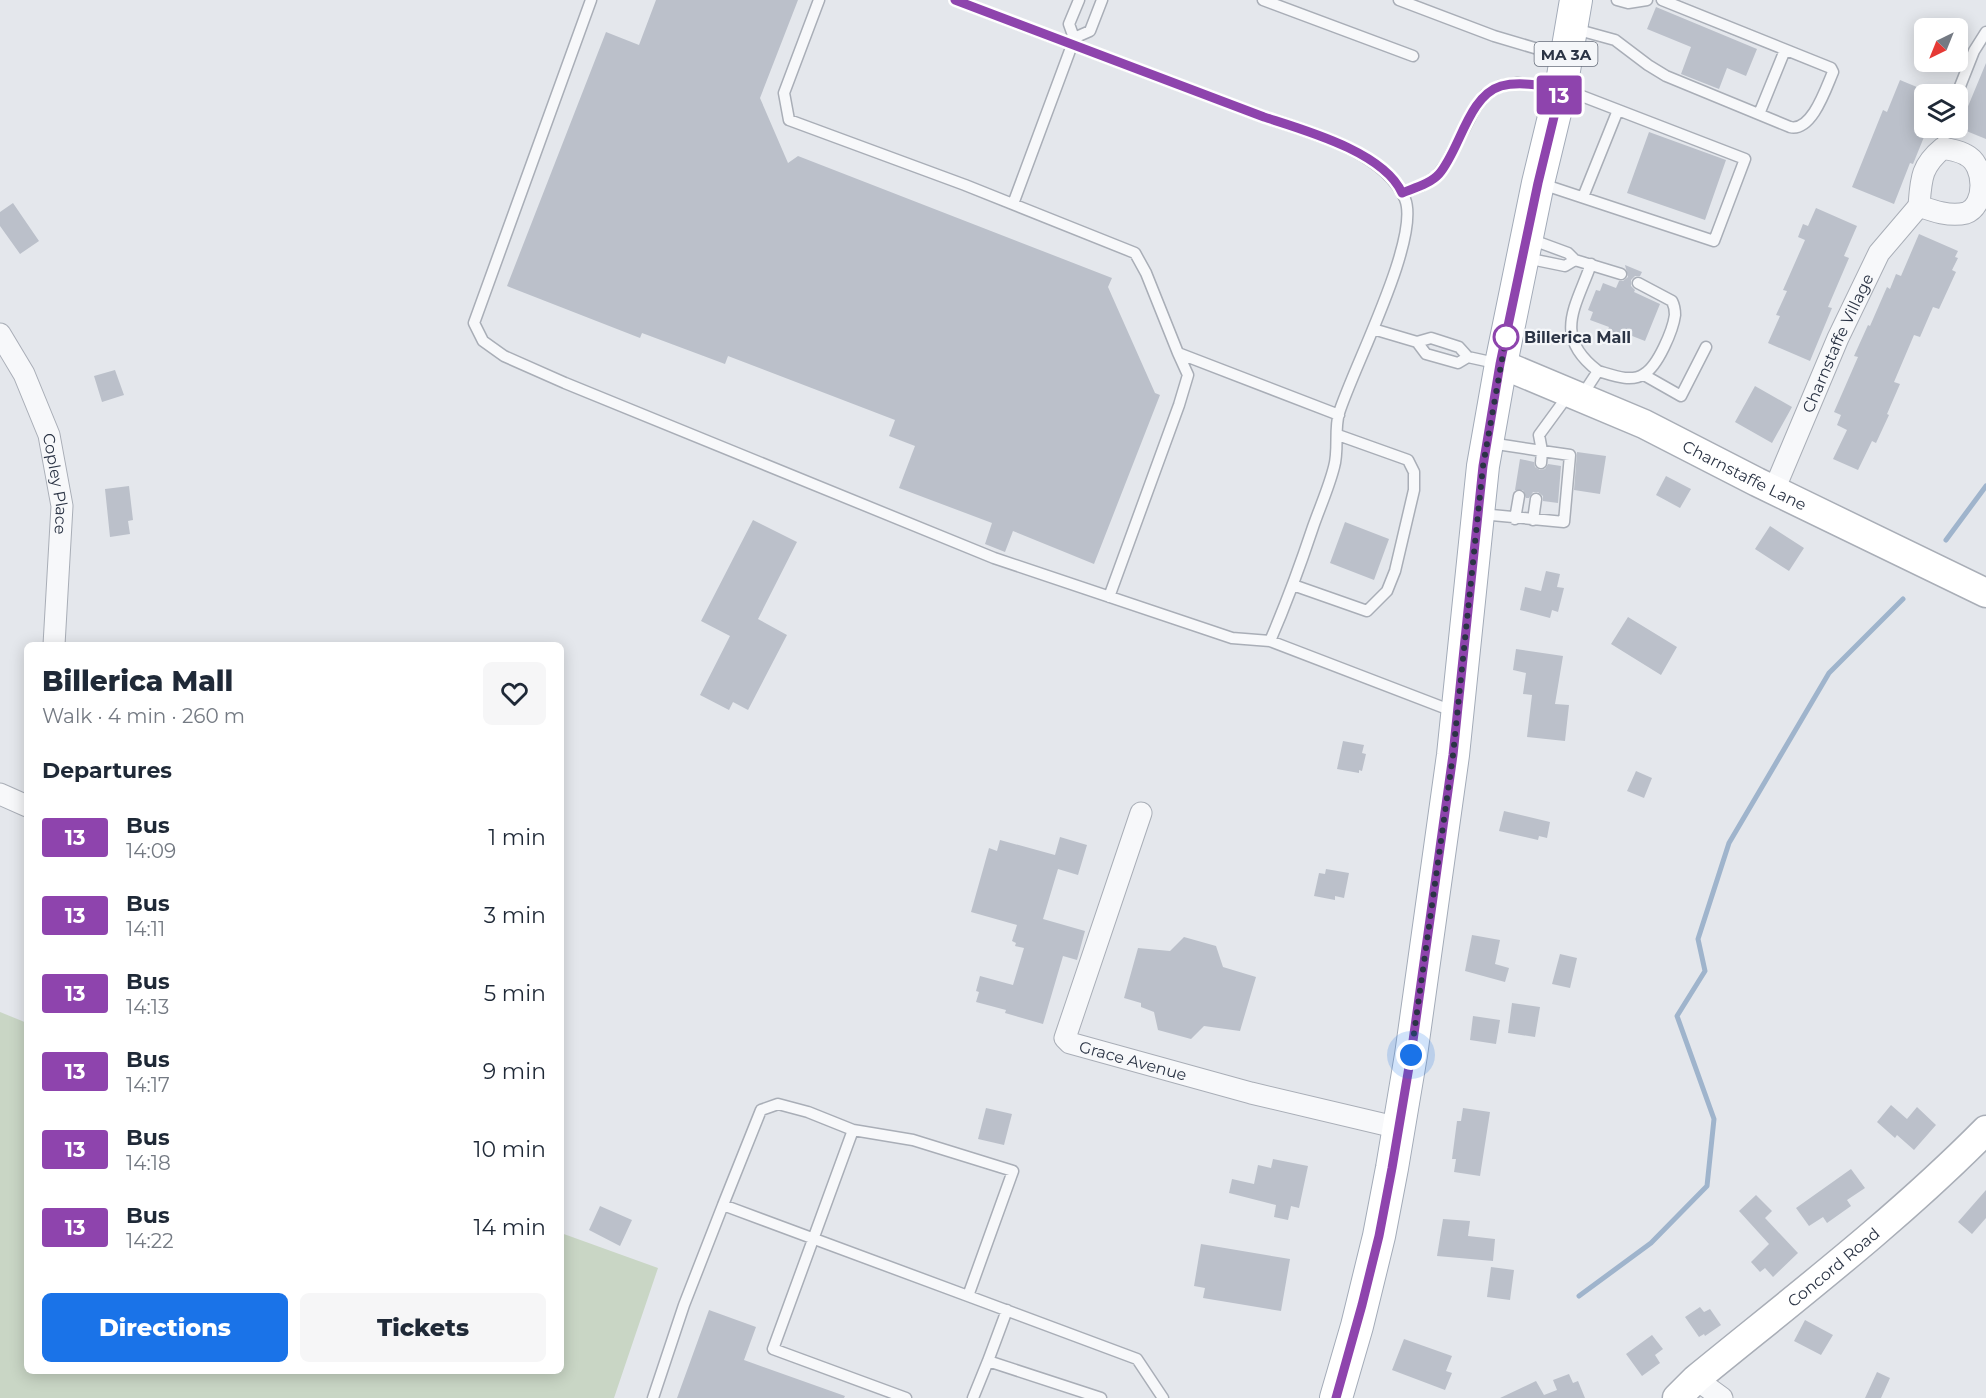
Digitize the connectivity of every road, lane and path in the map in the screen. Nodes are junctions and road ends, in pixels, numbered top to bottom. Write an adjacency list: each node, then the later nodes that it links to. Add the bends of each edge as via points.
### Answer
1 (591, 0): 56 (lane, via 474,323 483,341 504,356 565,383 994,558)
2 (819, 0): 24 (lane, via 784,93 789,120)
3 (955, 0): 13 (lane)
4 (1078, 0): 13 (lane, via 1069,24)
5 (1263, 0): 15 (lane)
6 (1399, 0): 11 (lane, via 1494,36)
7 (1617, 0): 8 (lane)
8 (1647, 0)
9 (1662, 0): 14 (lane)
10 (1098, 1): 13 (lane, via 1090,31)
11 (1571, 28): 17 (main road, MA 3A); 19 (lane, via 1615,40 1666,76)
12 (1986, 32): 16 (lane)
13 (1073, 42): 22 (lane, via 1316,134 1386,171); 24 (lane)
14 (1785, 50): 19 (lane); 19 (lane, via 1833,72 1806,124 1795,128)
15 (1413, 56)
16 (1961, 84)
17 (1561, 88): 18 (lane); 21 (main road, MA 3A); 22 (lane, via 1518,83 1500,86 1485,95 1437,176)
18 (1618, 110): 23 (lane); 23 (lane, via 1745,159 1714,241)
19 (1759, 114)
20 (1944, 138): 25 (street, via 1929,159 1920,182); 25 (street, via 1968,155 1979,169 1983,185 1980,201 1967,213 1941,214)
21 (1538, 183): 23 (lane); 26 (main road, MA 3A)
22 (1402, 193): 31 (lane, via 1408,222 1405,240)
23 (1583, 197)
24 (1013, 204): 35 (lane, via 1135,253)
25 (1919, 206): 48 (street, Charnstaffe Village, via 1879,253 1838,338)
26 (1525, 248): 27 (lane, via 1568,253); 27 (lane, via 1565,266); 37 (main road, MA 3A)
27 (1575, 260): 28 (lane)
28 (1591, 264): 29 (lane); 38 (lane, via 1571,313 1572,334 1578,353)
29 (1621, 274)
30 (1638, 283): 39 (lane, via 1672,301 1675,312 1664,346)
31 (1373, 329): 33 (lane); 41 (lane)
32 (0, 334): 58 (street, Copley Place, via 24,374 49,435 62,506)
33 (1417, 342): 36 (lane, via 1431,338 1460,347); 36 (lane, via 1426,354 1458,363)
34 (1706, 347): 39 (lane, via 1681,396)
35 (1178, 353): 41 (lane); 56 (lane, via 1188,375)
36 (1468, 357): 37 (lane)
37 (1500, 364): 40 (main road, Charnstaffe Lane); 43 (main road, MA 3A)
38 (1598, 371): 39 (lane, via 1623,379); 40 (lane)
39 (1644, 375)
40 (1576, 395): 45 (lane, via 1539,435); 48 (main road, Charnstaffe Lane, via 1644,424)
41 (1339, 415): 42 (lane)
42 (1338, 435): 54 (lane, via 1335,465); 54 (lane, via 1408,460 1414,472 1414,490 1395,572 1387,591 1367,611)
43 (1486, 442): 44 (lane); 51 (main road, MA 3A)
44 (1526, 448): 45 (lane); 46 (lane)
45 (1542, 451): 47 (lane); 53 (lane, via 1570,455 1564,522)
46 (1524, 460)
47 (1541, 463)
48 (1774, 490): 55 (main road, Charnstaffe Lane)
49 (1519, 496): 52 (lane)
50 (1536, 500): 53 (lane)
51 (1478, 514): 52 (lane); 59 (main road, MA 3A)
52 (1515, 519): 53 (lane)
53 (1533, 520)
54 (1293, 585): 57 (lane)
55 (1986, 593)
56 (1109, 597): 57 (lane, via 1232,638)
57 (1269, 641): 59 (lane)
58 (54, 642)
59 (1458, 712): 63 (main road, MA 3A)
60 (0, 794): 61 (street)
61 (24, 805)
62 (1141, 813): 63 (street, Grace Avenue, via 1065,1038 1070,1043 1251,1093)
63 (1399, 1128): 77 (main road, MA 3A, via 1379,1236)
64 (853, 1130): 66 (lane, via 778,1104 761,1110); 67 (lane); 68 (lane, via 913,1140 1013,1171)
65 (1983, 1139): 71 (main road, Concord Road, via 1877,1232)
66 (723, 1205): 67 (lane); 72 (lane)
67 (814, 1238): 68 (lane); 73 (lane, via 773,1349)
68 (968, 1296): 69 (lane)
69 (1007, 1310): 70 (lane); 76 (lane, via 1137,1359)
70 (988, 1361): 74 (lane); 75 (lane)
71 (1686, 1388): 78 (main road, Concord Road); 79 (street)
72 (653, 1398)
73 (906, 1398)
74 (973, 1398)
75 (1101, 1398)
76 (1163, 1398)
77 (1336, 1398)
78 (1662, 1398)
79 (1722, 1398)

